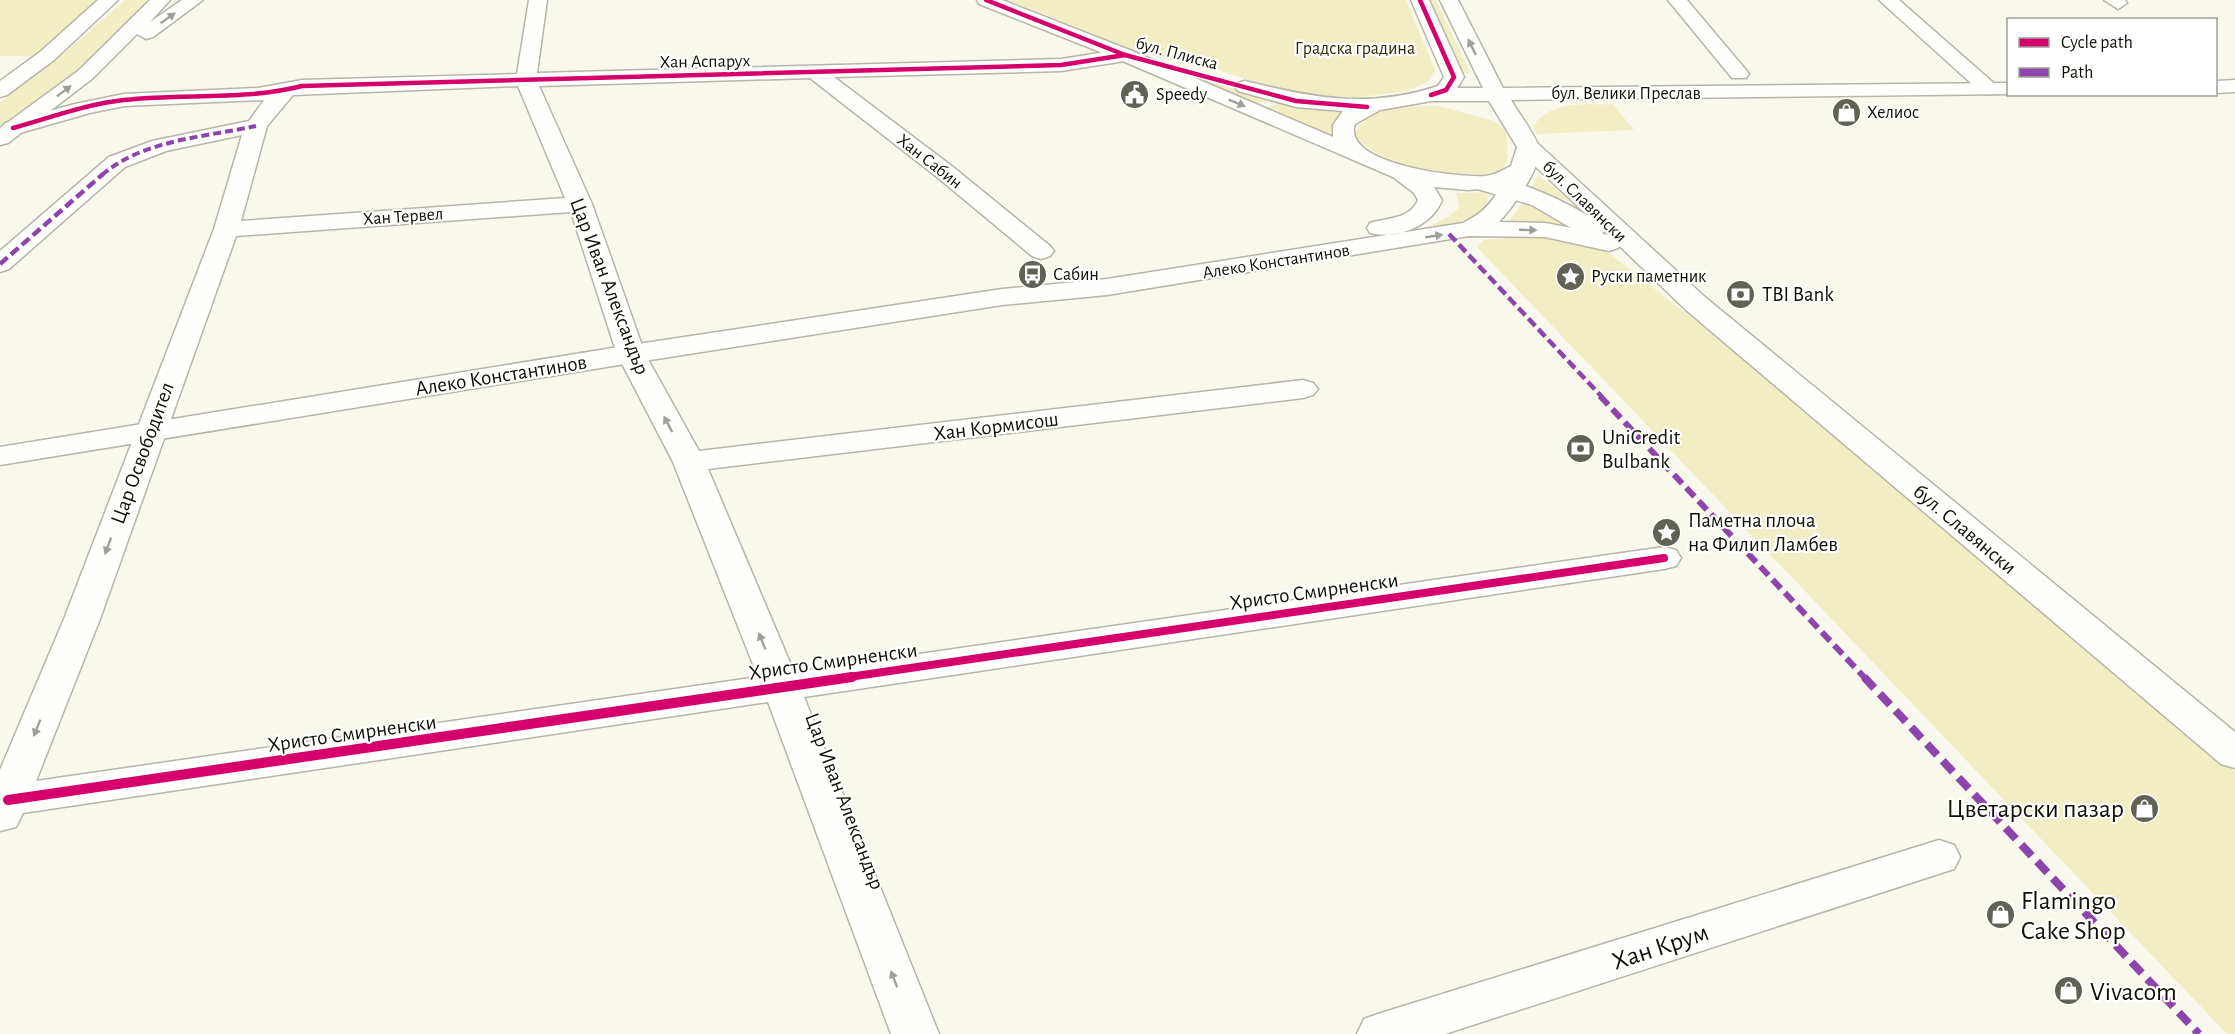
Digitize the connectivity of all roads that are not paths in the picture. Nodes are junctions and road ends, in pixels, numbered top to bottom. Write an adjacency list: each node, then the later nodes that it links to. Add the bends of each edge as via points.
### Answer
1 (161, 0): 13 (street)
2 (194, 0): 13 (street, one-way to 2)
3 (986, 0): 10 (street, бул. Плиска)
4 (1420, 0): 22 (street, via 1454,77 1446,90)
5 (1449, 0): 21 (street, one-way to 5)
6 (1677, 0): 12 (street)
7 (1888, 0): 17 (street)
8 (544, 1): 14 (street)
9 (109, 3): 18 (street)
10 (1125, 55): 11 (street, Хан Аспарух, via 1062,65); 24 (street, бул. Плиска, via 1296,101); 28 (street, бул. Плиска, one-way to 28)
11 (817, 74): 14 (street, Хан Аспарух); 34 (street, Хан Сабин)
12 (1739, 74)
13 (85, 75): 26 (street, one-way to 13)
14 (526, 80): 19 (street, Хан Аспарух, via 302,86); 30 (street, Цар Иван Александър)
15 (2235, 86): 16 (street)
16 (2217, 87)
17 (1999, 90): 20 (street, бул. Велики Преслав)
18 (0, 91)
19 (285, 92): 25 (street, Цар Освободител); 26 (street, Хан Аспарух, via 126,100)
20 (1756, 93): 21 (street, бул. Велики Преслав); 27 (street, бул. Велики Преслав, via 1563,102 1532,111 1526,119)
21 (1496, 94): 22 (street, бул. Велики Преслав); 27 (street)
22 (1431, 95): 23 (street, бул. Велики Преслав)
23 (1403, 100): 24 (street); 27 (street, via 1459,102 1495,112)
24 (1367, 107): 28 (street, via 1345,121 1341,130 1345,142)
25 (256, 126): 31 (street, Цар Освободител); 35 (street, via 160,146 117,162)
26 (7, 133)
27 (1520, 153): 29 (street, бул. Славянски, via 1482,183 1439,181); 32 (street, Алеко Константинов, via 1497,212); 33 (street, бул. Славянски, via 1558,206); 37 (street, бул. Славянски)
28 (1363, 158): 29 (street, бул. Плиска)
29 (1401, 172): 36 (street, Алеко Константинов, via 1424,189 1430,200 1428,210 1401,225 1095,275)
30 (580, 204): 31 (street, Хан Тервел); 38 (street, Цар Иван Александър)
31 (226, 229): 40 (street, Цар Освободител)
32 (1469, 229): 33 (street, one-way to 33, via 1545,230); 36 (street, Алеко Константинов, one-way to 32, via 1107,287)
33 (1609, 243): 37 (street, бул. Славянски)
34 (1041, 251)
35 (0, 264)
36 (1002, 297): 38 (street, Алеко Константинов)
37 (1696, 304): 45 (street, бул. Славянски)
38 (631, 354): 40 (street, Алеко Константинов); 42 (street, Цар Иван Александър, one-way to 38)
39 (1303, 389): 42 (street, Хан Кормисош)
40 (149, 432): 41 (street, Алеко Константинов); 46 (street, Цар Освободител, one-way to 46, via 82,619)
41 (0, 456)
42 (689, 462): 44 (street, Цар Иван Александър, one-way to 42)
43 (1664, 558): 44 (street, Христо Смирненски)
44 (781, 687): 46 (street, Христо Смирненски); 48 (street, Цар Иван Александър, one-way to 44)
45 (2235, 754)
46 (4, 809)
47 (1939, 857): 49 (street, Хан Крум)
48 (915, 1034)
49 (1381, 1034)

